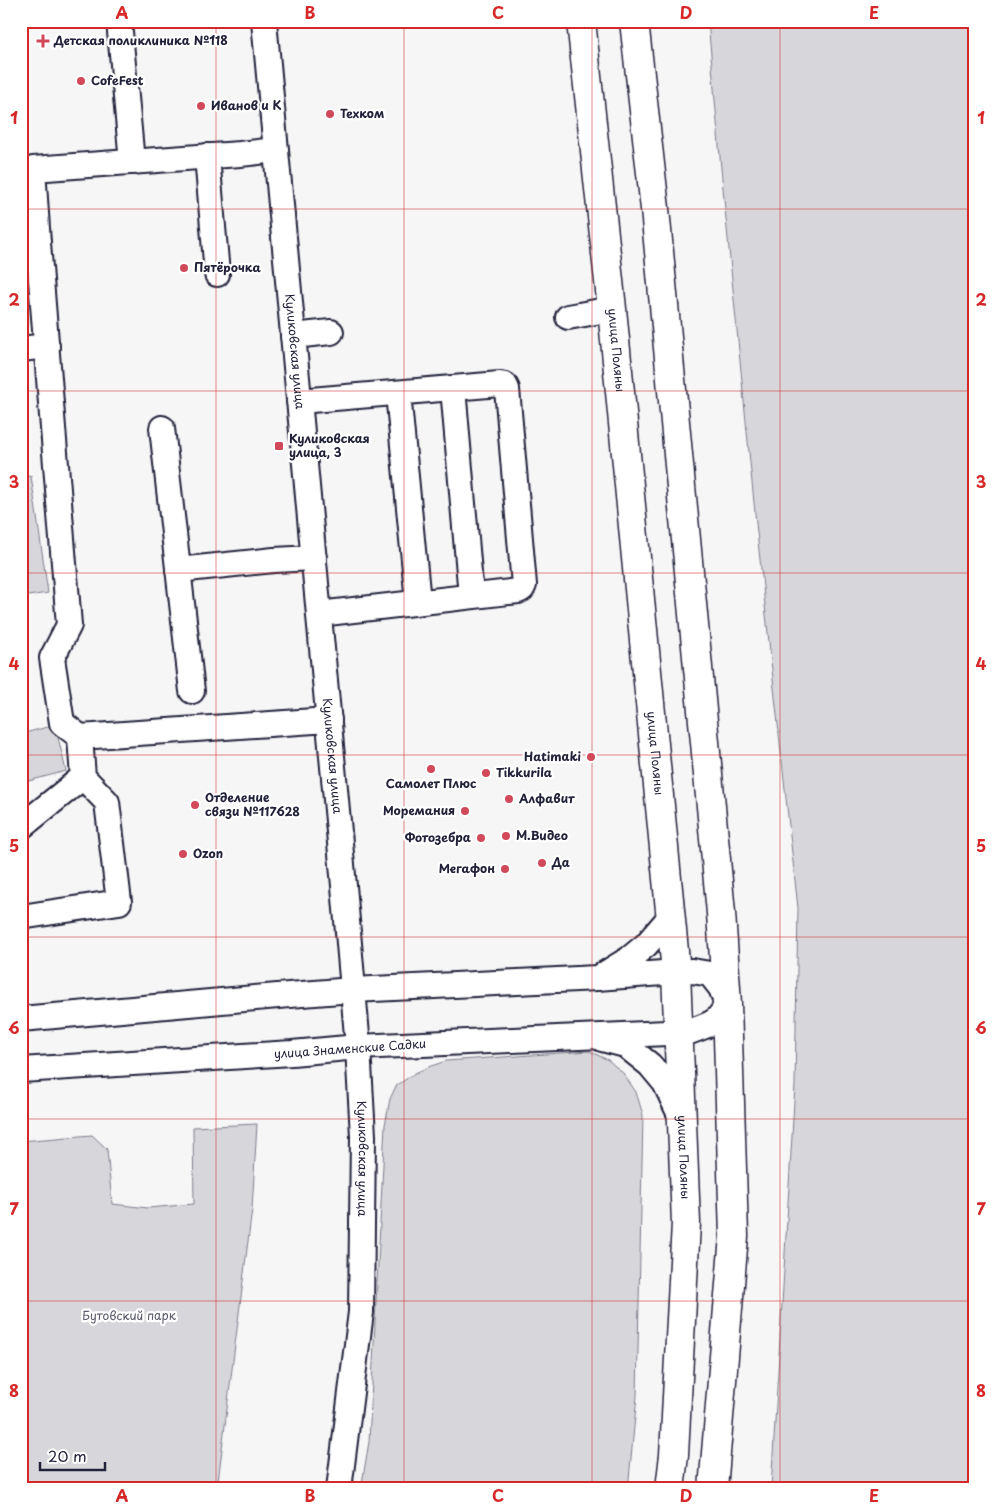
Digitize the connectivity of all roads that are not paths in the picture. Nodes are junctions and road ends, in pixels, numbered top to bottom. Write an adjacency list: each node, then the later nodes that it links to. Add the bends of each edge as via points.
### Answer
1 (119, 21): 7 (street)
2 (264, 21): 5 (street, Куликовская улица)
3 (581, 21): 11 (main road, улица Поляны)
4 (634, 21): 36 (main road, via 655,208)
5 (276, 150): 6 (street); 14 (street, Куликовская улица)
6 (208, 156): 7 (street); 10 (street)
7 (132, 162): 8 (street)
8 (27, 170): 9 (street)
9 (30, 244): 15 (street)
10 (217, 274)
11 (612, 308): 12 (street); 32 (main road, улица Поляны)
12 (568, 317)
13 (332, 332): 14 (street)
14 (293, 336): 19 (street, Куликовская улица)
15 (46, 346): 16 (street); 28 (street, via 69,625 52,658 62,723)
16 (21, 349)
17 (453, 388): 18 (street); 23 (street); 23 (street, via 500,384 507,389 524,585 518,591)
18 (398, 393): 19 (street); 24 (street)
19 (299, 401): 21 (street, Куликовская улица)
20 (162, 428): 22 (street)
21 (314, 558): 22 (street); 25 (street, Куликовская улица)
22 (178, 570): 26 (street)
23 (471, 596): 24 (street)
24 (418, 602): 25 (street)
25 (319, 614): 27 (street, Куликовская улица)
26 (192, 691)
27 (329, 720): 28 (street); 35 (street, Куликовская улица)
28 (80, 737): 29 (street)
29 (82, 777): 30 (street); 31 (street, via 107,802 119,902)
30 (21, 828)
31 (21, 916)
32 (671, 916): 33 (main road, улица Поляны); 34 (street, via 629,960)
33 (676, 972): 34 (street); 36 (street, via 710,974 721,988); 38 (main road, улица Поляны)
34 (597, 978): 35 (street)
35 (353, 990): 37 (street); 40 (street, Куликовская улица)
36 (727, 1004): 38 (street, улица Знаменские Садки, via 713,1023); 45 (main road, via 734,1236)
37 (21, 1020)
38 (678, 1033): 39 (street, улица Знаменские Садки); 42 (main road, улица Поляны)
39 (590, 1036): 40 (street, улица Знаменские Садки); 42 (street, via 625,1046 650,1065 665,1084)
40 (358, 1047): 41 (street, улица Знаменские Садки); 43 (street, Куликовская улица, via 363,1136 361,1312)
41 (21, 1070)
42 (682, 1119): 44 (main road, улица Поляны, via 686,1223)
43 (339, 1489)
44 (670, 1489)
45 (713, 1489)

